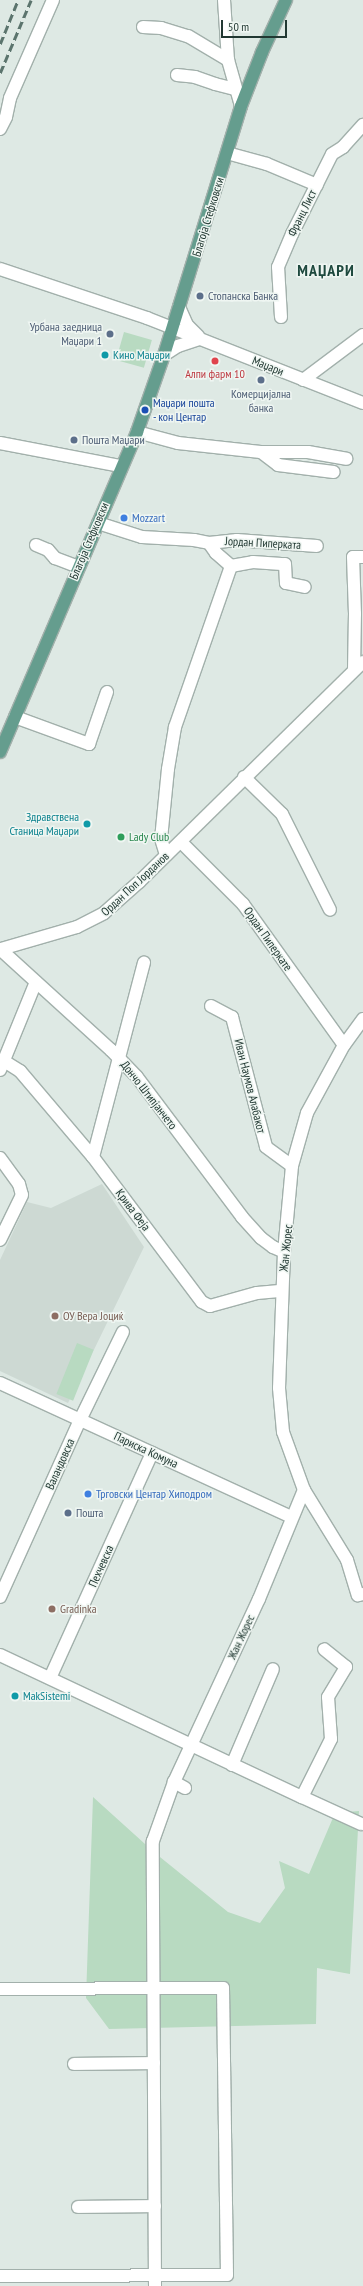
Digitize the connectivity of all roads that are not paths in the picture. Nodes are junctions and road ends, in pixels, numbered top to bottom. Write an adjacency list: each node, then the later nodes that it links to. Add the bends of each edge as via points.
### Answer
1 (52, 0): 10 (street, via 10,98 6,117)
2 (224, 0): 5 (street)
3 (286, 0): 8 (main road, Благоја Стефковски)
4 (143, 27): 5 (street, via 161,28 188,36)
5 (228, 60): 7 (street)
6 (177, 75): 7 (street, via 195,77)
7 (235, 89): 8 (street)
8 (241, 106): 11 (main road, Благоја Стефковски)
9 (363, 125): 12 (street, Франц Лист, via 343,147 332,154)
10 (0, 129)
11 (227, 153): 12 (street, via 266,164); 14 (main road, Благоја Стефковски)
12 (316, 185): 15 (street, Франц Лист, via 278,267)
13 (0, 269): 16 (street)
14 (179, 307): 16 (main road, Благоја Стефковски); 18 (street, via 187,325)
15 (281, 316)
16 (173, 328): 18 (street, Маџари); 19 (main road, Благоја Стефковски)
17 (363, 336): 20 (street)
18 (200, 339): 19 (street, via 178,346); 20 (street, Маџари)
19 (164, 355): 22 (main road, Благоја Стефковски)
20 (304, 380): 21 (street, Маџари)
21 (363, 403)
22 (137, 432): 24 (street, via 178,443); 26 (main road, Благоја Стефковски)
23 (0, 443): 26 (street)
24 (262, 452): 25 (street, via 308,452); 27 (street, via 278,465)
25 (346, 459)
26 (121, 466): 28 (main road, Благоја Стефковски)
27 (334, 472)
28 (98, 523): 29 (street, Јордан Пиперката, via 142,537); 34 (main road, Благоја Стефковски)
29 (209, 543): 31 (street, Јордан Пиперката, via 237,540); 33 (street, Јордан Пиперката)
30 (36, 545): 34 (street, via 48,550 55,558)
31 (317, 546)
32 (363, 557): 36 (street, via 352,557)
33 (230, 566): 35 (street, Јордан Пиперката, via 253,562 285,564 286,583); 43 (street, via 175,727 161,839)
34 (78, 567): 38 (main road, Благоја Стефковски)
35 (305, 588)
36 (358, 666): 41 (street, Ордан Поп Јорданов)
37 (107, 692): 38 (street, via 89,744)
38 (15, 718): 39 (main road, Благоја Стефковски)
39 (5, 728): 40 (main road, Благоја Стефковски)
40 (0, 752)
41 (244, 777): 42 (street, Ордан Поп Јорданов); 44 (street, via 282,814)
42 (181, 842): 43 (street, Ордан Поп Јорданов); 50 (street, Ордан Пиперкате, via 243,904)
43 (166, 855): 45 (street, Ордан Поп Јорданов, via 115,905 96,918 77,927)
44 (330, 910)
45 (0, 949): 47 (street, Дончо Штипјанчето)
46 (144, 963): 51 (street)
47 (36, 982): 51 (street, Дончо Штипјанчето); 52 (street)
48 (211, 1006): 55 (street, Иван Наумов Алабакот, via 225,1011 232,1017 266,1147)
49 (363, 1019): 50 (street, Жан Жорес)
50 (344, 1045): 55 (street, Жан Жорес, via 307,1113)
51 (118, 1057): 53 (street); 57 (street, Дончо Штипјанчето, via 154,1099 242,1217 273,1248)
52 (2, 1066): 53 (street, Крива Феја, via 20,1071)
53 (93, 1157): 58 (street, Крива Феја, via 207,1305 221,1304 257,1293)
54 (0, 1158): 56 (street, via 18,1184 22,1195)
55 (292, 1166): 57 (street, Жан Жорес)
56 (0, 1240)
57 (284, 1252): 58 (street, Жан Жорес)
58 (282, 1291): 63 (street, Жан Жорес, via 279,1388 283,1432)
59 (123, 1332): 61 (street, Валандовска)
60 (0, 1383): 61 (street, Париска Комуна)
61 (80, 1420): 62 (street, Париска Комуна); 66 (street, Валандовска)
62 (152, 1454): 64 (street, Париска Комуна); 70 (street, Пехчевска)
63 (304, 1490): 64 (street, Жан Жорес); 65 (street, Жан Жорес, via 347,1560 358,1594)
64 (292, 1517): 71 (street, Жан Жорес, via 259,1599)
65 (363, 1594)
66 (0, 1597)
67 (324, 1649): 75 (street, via 346,1668 328,1697 331,1739)
68 (0, 1655): 70 (street)
69 (273, 1669): 72 (street)
70 (50, 1678): 71 (street)
71 (191, 1746): 72 (street); 73 (street, Жан Жорес)
72 (232, 1765): 75 (street)
73 (174, 1782): 74 (street); 77 (street, Жан Жорес, via 153,1841)
74 (185, 1788)
75 (302, 1797): 76 (street)
76 (361, 1824)
77 (153, 1988): 78 (street); 79 (street, Жан Жорес); 84 (street, via 223,1988)
78 (0, 1990)
79 (154, 2063): 80 (street); 81 (street, Жан Жорес)
80 (74, 2064)
81 (155, 2206): 82 (street); 86 (street, Жан Жорес)
82 (78, 2207)
83 (3, 2280): 85 (street)
84 (227, 2280): 86 (street)
85 (53, 2281): 86 (street)
86 (155, 2281)

